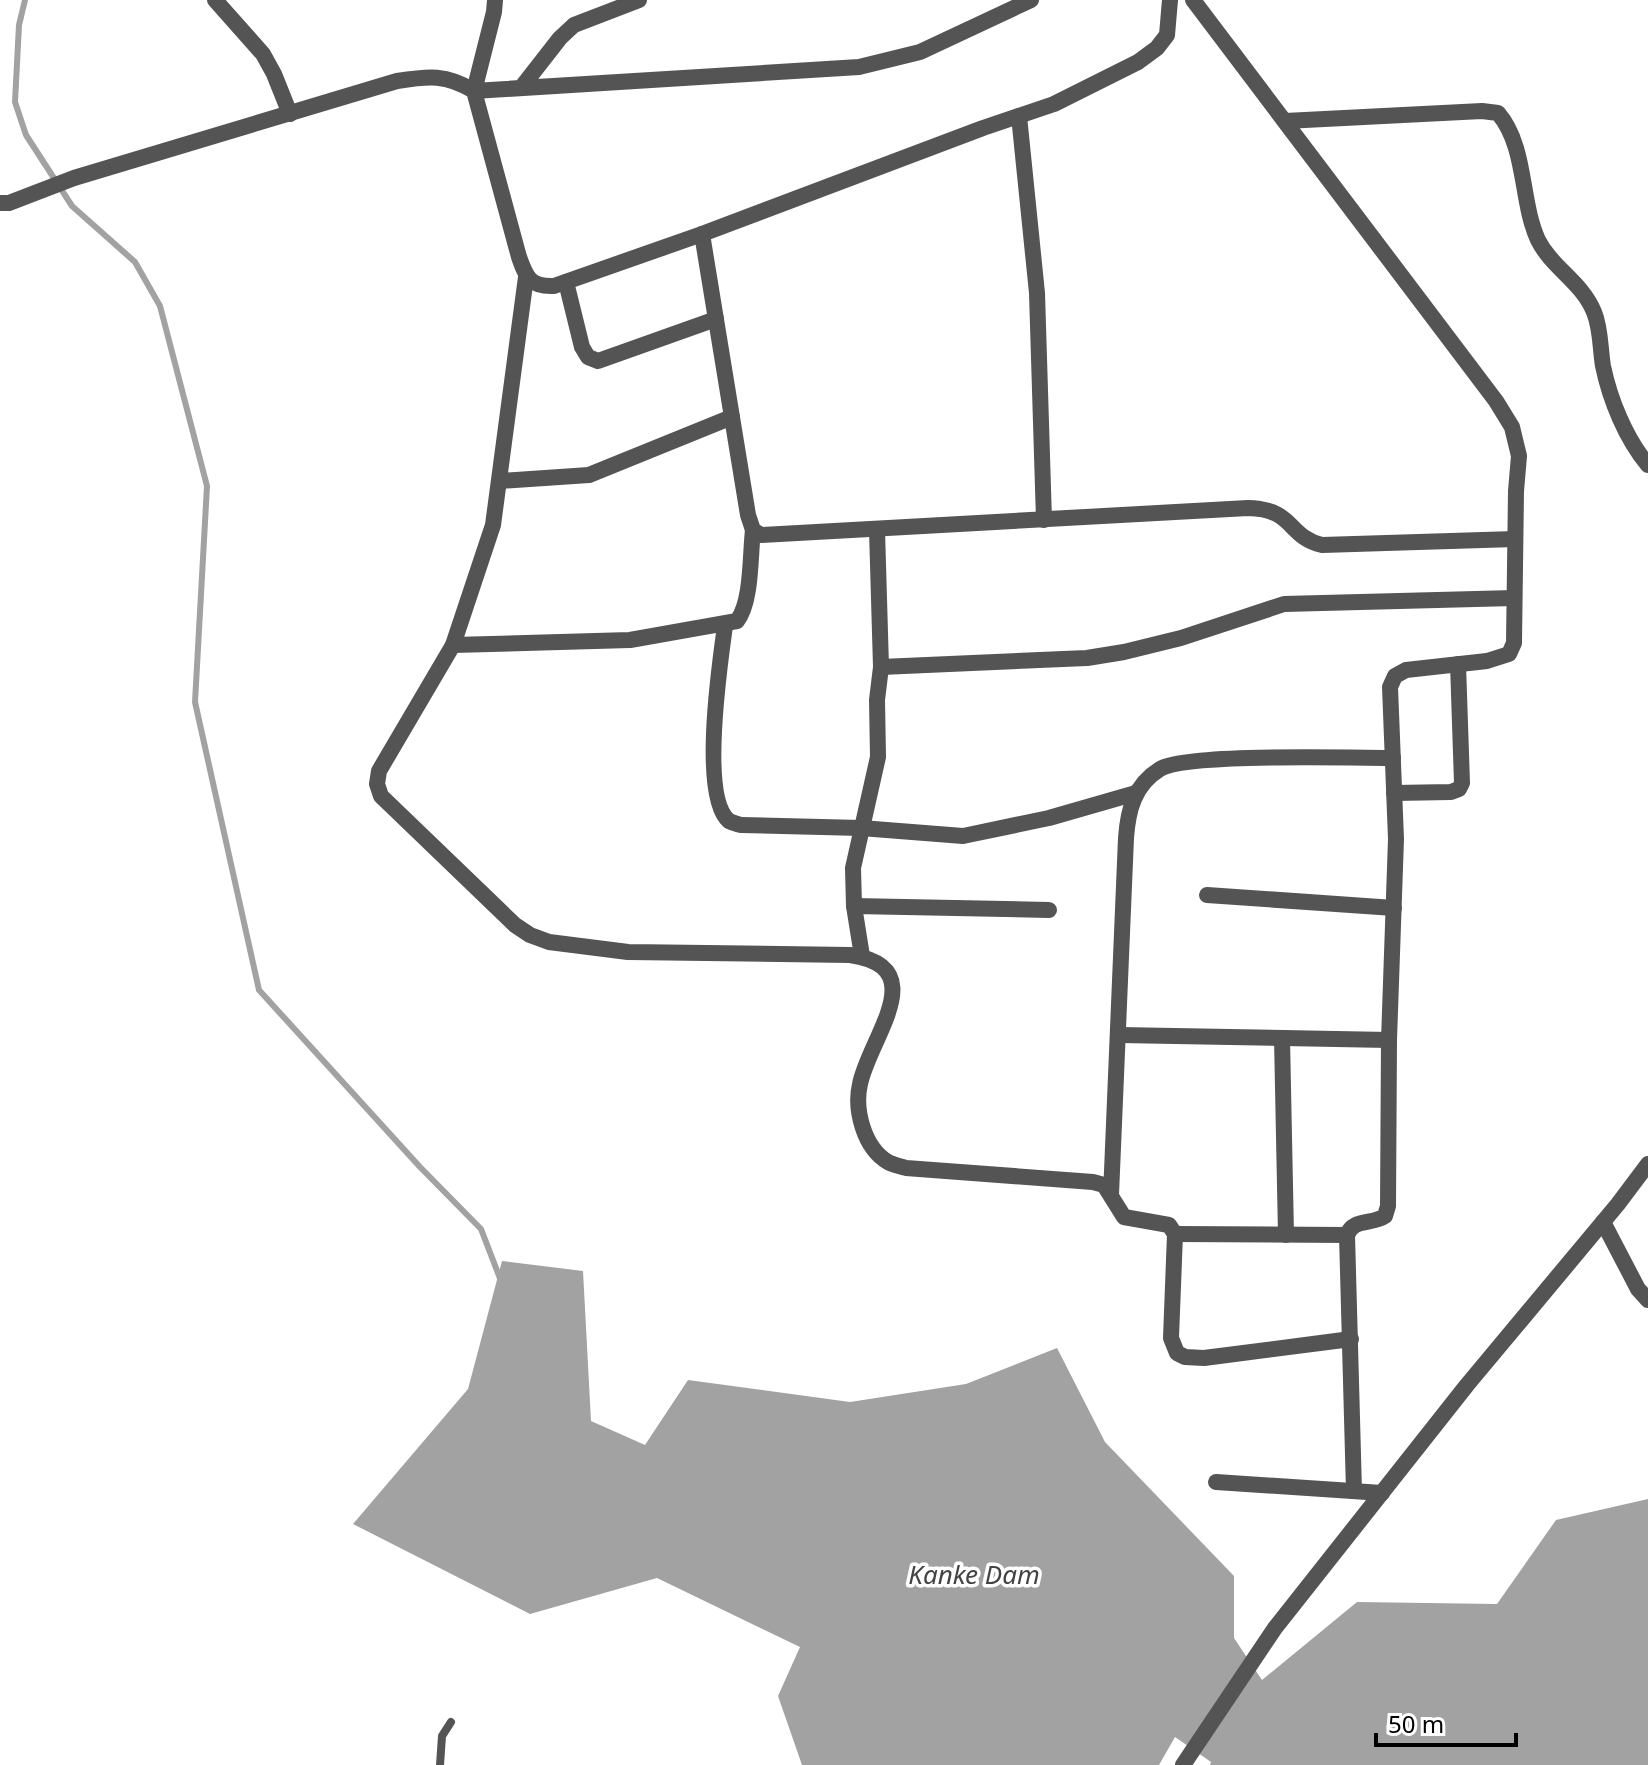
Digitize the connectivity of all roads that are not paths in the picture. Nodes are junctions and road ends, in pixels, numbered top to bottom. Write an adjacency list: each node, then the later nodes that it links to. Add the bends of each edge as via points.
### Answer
1 (215, 0): 9 (street, via 263,54)
2 (495, 0): 8 (street)
3 (639, 0): 7 (street, via 574,25)
4 (1031, 0): 7 (street, via 920,52 859,67)
5 (1170, 0): 10 (street, via 1167,35 1157,48 1054,104)
6 (1193, 0): 11 (street)
7 (521, 88): 8 (street)
8 (474, 91): 9 (street, via 454,79 428,77 397,81); 14 (street)
9 (290, 114): 12 (street)
10 (1019, 116): 13 (street); 20 (street, via 1037,293)
11 (1285, 121): 18 (street, via 1498,113 1512,138 1538,239 1595,313 1608,389); 23 (street, via 1512,427 1519,456)
12 (0, 203)
13 (702, 234): 15 (street); 16 (street)
14 (526, 277): 15 (street, via 540,287); 19 (street)
15 (566, 282): 16 (street, via 582,347 598,361)
16 (716, 319): 17 (street)
17 (732, 417): 19 (street, via 589,475); 21 (street)
18 (1648, 465)
19 (500, 481): 26 (street, via 493,525)
20 (1044, 520): 22 (street); 23 (street, via 1266,508 1322,545)
21 (753, 530): 22 (street, via 761,535); 25 (street, via 743,614)
22 (877, 530): 28 (street)
23 (1515, 539): 24 (street)
24 (1514, 598): 27 (street, via 1514,643 1509,654); 28 (street, via 1284,604 1181,638 1100,656)
25 (725, 626): 26 (street, via 630,640); 32 (street, via 714,714 718,796 730,821)
26 (453, 645): 37 (street, via 379,771 377,784 381,796 515,925 549,942 628,952)
27 (1458, 664): 29 (street, via 1395,676 1389,705); 31 (street, via 1462,783 1451,792)
28 (881, 667): 32 (street, via 878,757)
29 (1393, 758): 30 (street, via 1182,763 1163,767); 31 (street)
30 (1136, 793): 32 (street, via 963,836); 38 (street, via 1126,838)
31 (1394, 793): 35 (street)
32 (861, 828): 34 (street, via 853,868)
33 (1207, 895): 35 (street)
34 (854, 906): 36 (street); 37 (street)
35 (1394, 908): 40 (street)
36 (1049, 910)
37 (862, 956): 42 (street, via 883,965 891,976 890,1010 860,1084 859,1109 876,1152 906,1168 1093,1182 1104,1185)
38 (1119, 1035): 39 (street); 42 (street)
39 (1282, 1038): 40 (street); 45 (street)
40 (1389, 1040): 46 (street, via 1388,1206 1378,1221 1356,1223)
41 (1648, 1164): 43 (street)
42 (1111, 1195): 44 (street, via 1124,1217 1169,1225)
43 (1603, 1222): 47 (street); 51 (street)
44 (1175, 1234): 45 (street); 48 (street, via 1171,1338 1177,1353 1204,1358)
45 (1286, 1235): 46 (street)
46 (1347, 1235): 48 (street)
47 (1648, 1300)
48 (1351, 1339): 50 (street)
49 (1216, 1482): 50 (street)
50 (1354, 1491): 51 (street)
51 (1382, 1493): 53 (street, via 1275,1628)
52 (451, 1722): 54 (lane, via 442,1736)
53 (1185, 1762)
54 (440, 1765)

